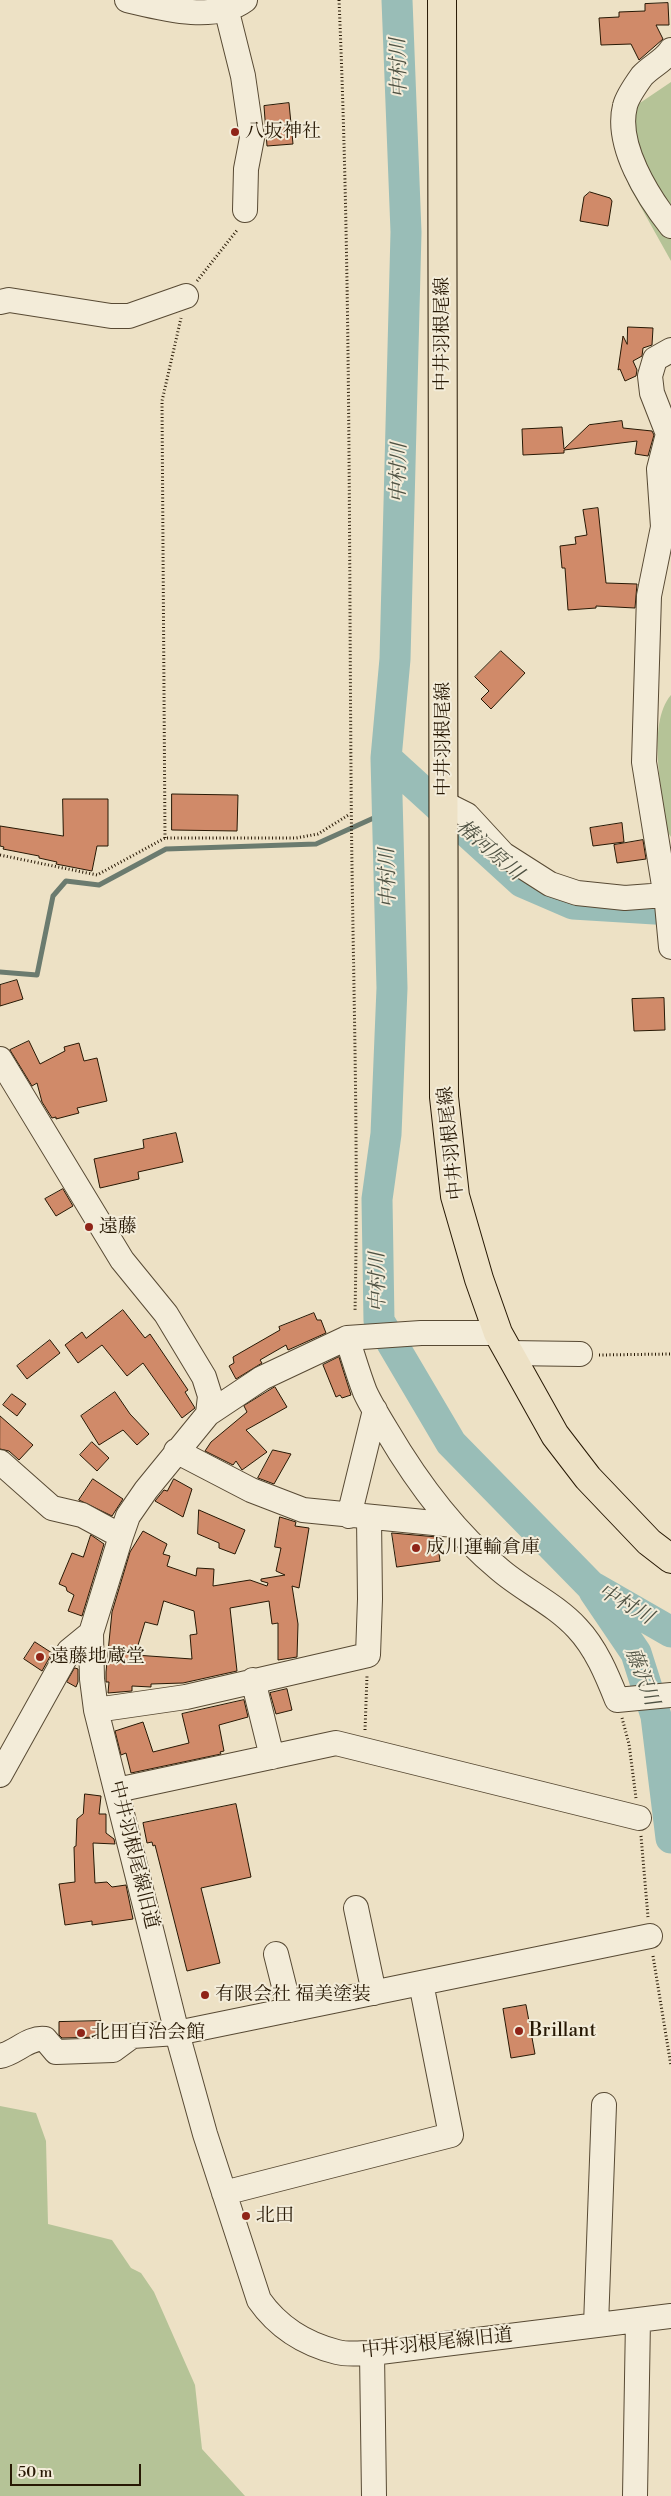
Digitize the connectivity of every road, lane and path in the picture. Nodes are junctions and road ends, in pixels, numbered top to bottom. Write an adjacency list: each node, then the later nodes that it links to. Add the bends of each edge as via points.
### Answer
1 (128, 0): 4 (street, via 172,10 210,12)
2 (339, 0): 13 (path, via 346,164)
3 (442, 0): 12 (main road, 中井羽根尾線)
4 (235, 4): 6 (street, via 252,138 246,169)
5 (671, 50): 7 (street, via 643,75 625,106 624,138 655,206)
6 (245, 210): 8 (path, via 240,227)
7 (671, 226)
8 (186, 296): 9 (street, via 129,316 10,300); 14 (path, via 162,401)
9 (0, 302)
10 (671, 350): 11 (street, via 655,359 650,376 652,393 668,434)
11 (668, 448): 16 (street, via 660,468 663,527 649,596 644,762)
12 (445, 804): 16 (street, via 467,815 502,854 550,884 577,894); 21 (main road, 中井羽根尾線, via 444,1097 455,1196 479,1278)
13 (351, 813): 14 (path, via 318,834 296,838); 19 (path, via 357,1195)
14 (165, 838): 15 (path, via 97,876)
15 (0, 855)
16 (666, 900): 17 (street)
17 (670, 941)
18 (0, 1059): 25 (street, via 122,1260 166,1314 204,1377 210,1396)
19 (355, 1312)
20 (352, 1337): 21 (street, via 421,1333); 24 (street, via 365,1393); 25 (street, 中井羽根尾線旧道, via 262,1378)
21 (504, 1343): 22 (street); 31 (main road, 中井羽根尾線, via 555,1435 588,1478 649,1542)
22 (580, 1354): 23 (path)
23 (671, 1354)
24 (374, 1410): 28 (street); 29 (street, via 399,1452)
25 (208, 1414): 26 (street, 中井羽根尾線旧道)
26 (176, 1451): 28 (street, via 251,1490 295,1507); 30 (street, 中井羽根尾線旧道, via 133,1510)
27 (0, 1462): 30 (street, via 52,1508 82,1515)
28 (359, 1517): 29 (street); 33 (street, via 370,1599)
29 (454, 1525): 36 (street, via 499,1569 577,1628 593,1650)
30 (121, 1536): 32 (street, 中井羽根尾線旧道)
31 (671, 1559)
32 (91, 1633): 37 (street, 中井羽根尾線旧道); 40 (street, via 69,1651)
33 (368, 1656): 34 (street); 38 (path)
34 (253, 1680): 37 (street, via 186,1697); 39 (street)
35 (671, 1696): 36 (street)
36 (617, 1700): 42 (path, via 629,1744)
37 (96, 1710): 41 (street, 中井羽根尾線旧道)
38 (364, 1750): 39 (street, via 336,1743); 42 (street)
39 (272, 1757): 41 (street)
40 (0, 1775)
41 (117, 1790): 49 (street, 中井羽根尾線旧道)
42 (639, 1818): 44 (path)
43 (356, 1908): 47 (street)
44 (650, 1936): 46 (street); 51 (path)
45 (276, 1954): 48 (street)
46 (421, 1983): 47 (street); 53 (street, via 451,2135)
47 (374, 1993): 48 (street)
48 (290, 2010): 49 (street)
49 (177, 2033): 50 (street, via 132,2036 113,2050 69,2054 56,2052 45,2038 35,2038 11,2054); 53 (street, 中井羽根尾線旧道)
50 (0, 2056)
51 (671, 2066)
52 (604, 2105): 56 (street)
53 (224, 2193): 57 (street, 中井羽根尾線旧道, via 259,2300 271,2317 287,2330 338,2352)
54 (671, 2316): 55 (street, 中井羽根尾線旧道)
55 (638, 2320): 56 (street, 中井羽根尾線旧道); 59 (street)
56 (596, 2325): 57 (street, 中井羽根尾線旧道)
57 (372, 2353): 58 (street)
58 (374, 2496)
59 (635, 2496)

